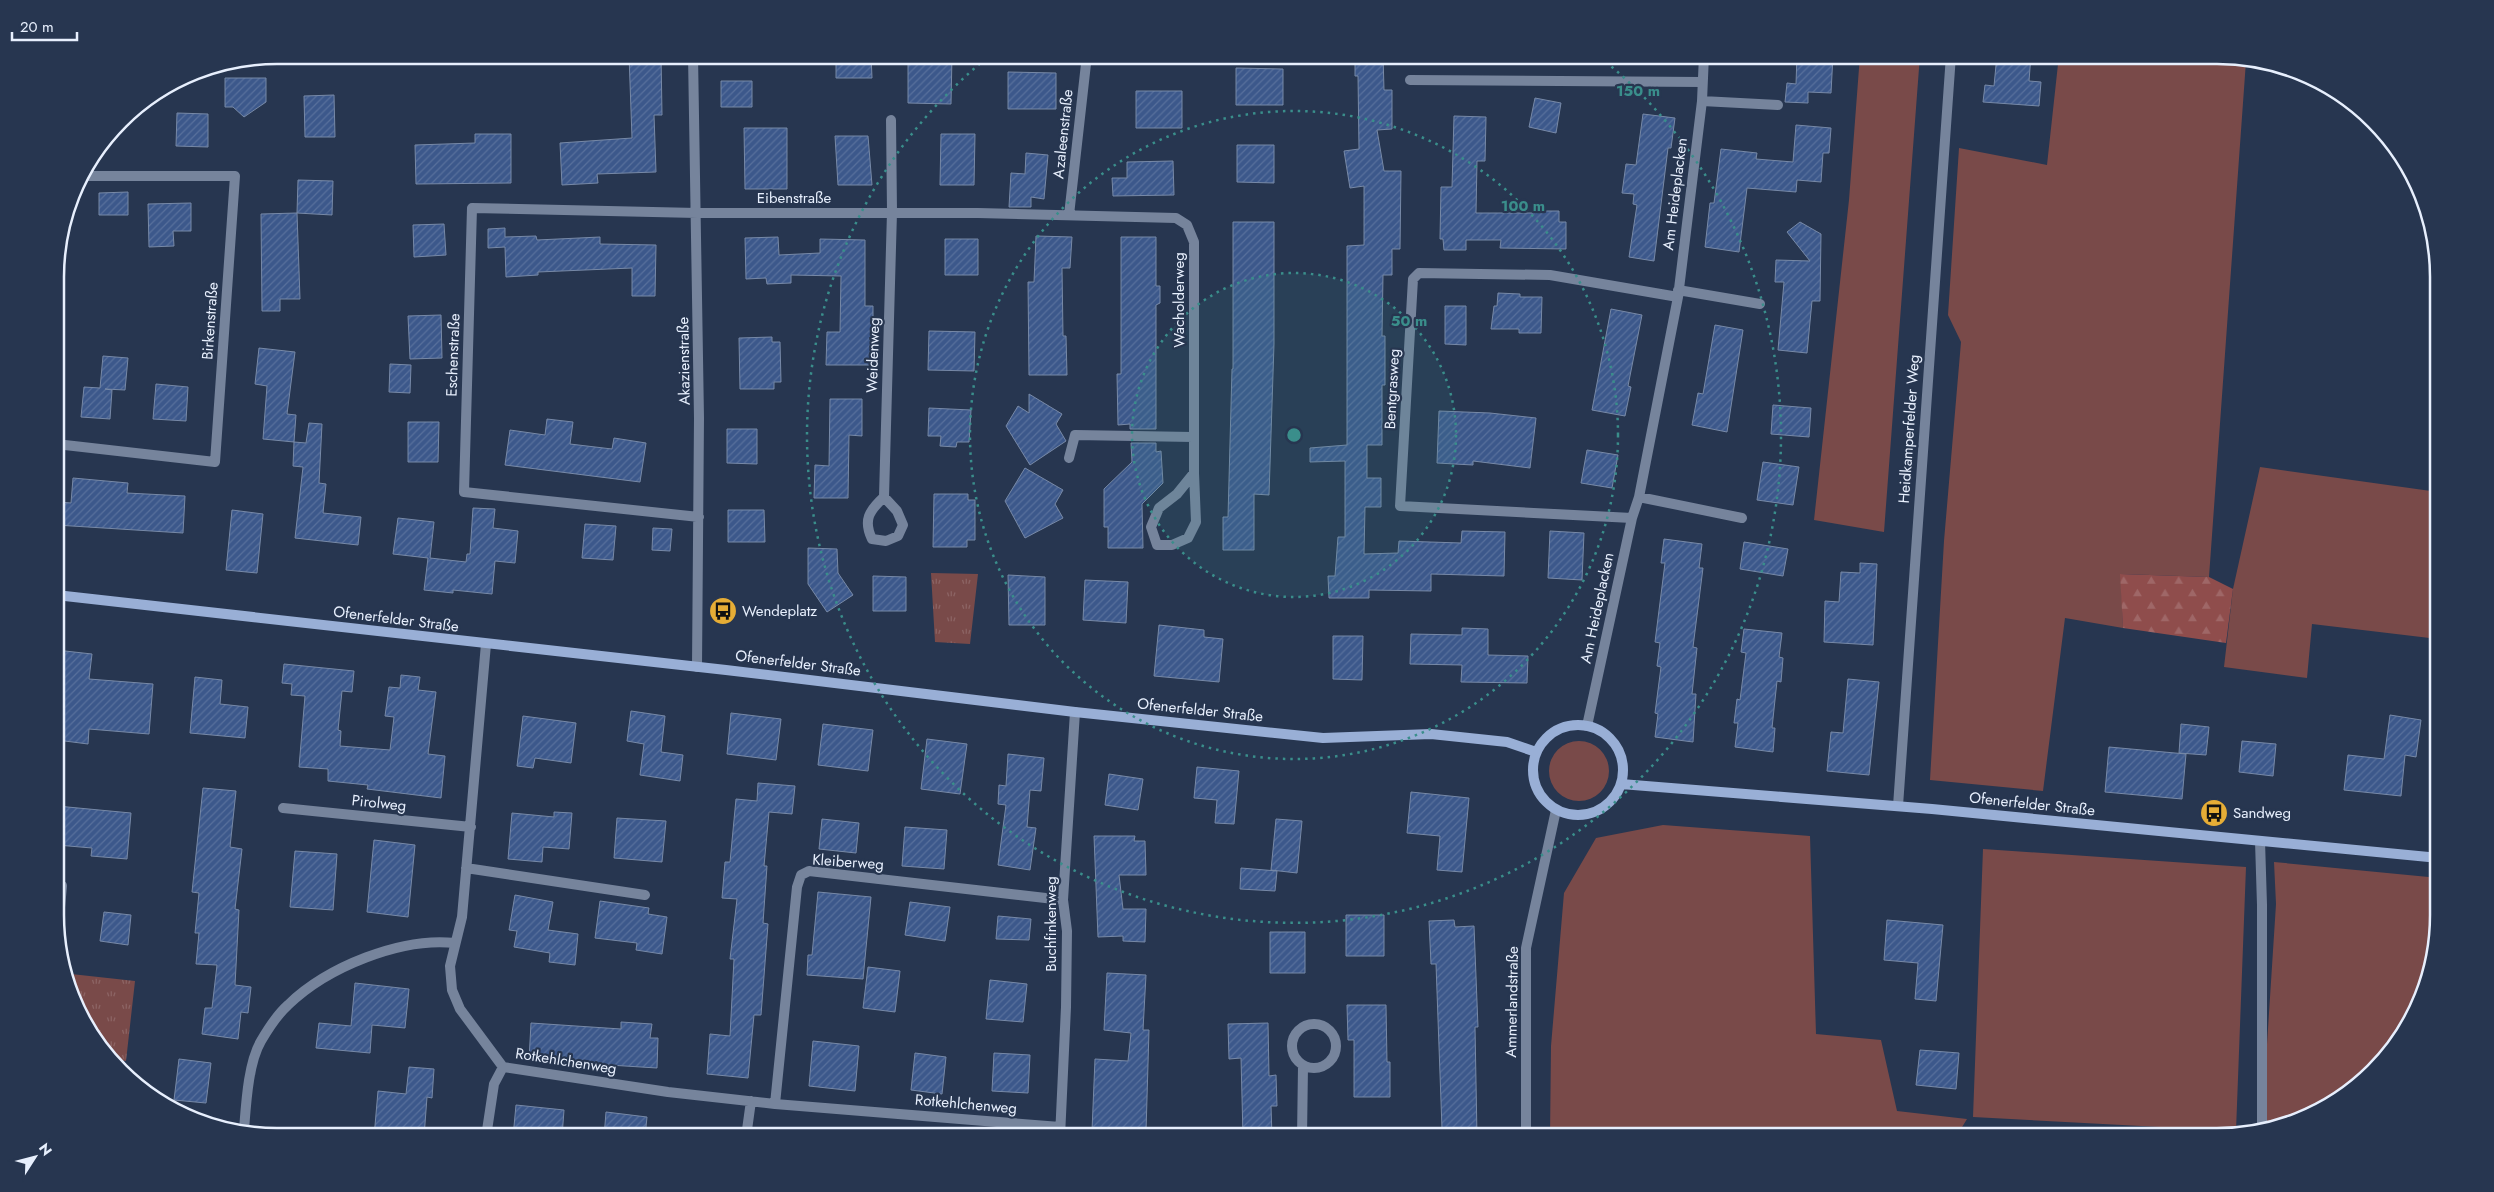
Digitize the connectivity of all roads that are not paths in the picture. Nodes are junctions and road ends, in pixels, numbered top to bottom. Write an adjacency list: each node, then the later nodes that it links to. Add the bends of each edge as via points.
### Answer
1 (692, 64): 12 (street, Akazienstraße)
2 (1086, 64): 13 (street, Azaleenstraße)
3 (1703, 64): 6 (street, Am Heideplacken)
4 (1950, 64): 32 (street, Heidkamperfelder Weg)
5 (1410, 80): 6 (street)
6 (1702, 82): 7 (street, Am Heideplacken)
7 (1702, 101): 8 (street); 14 (street, Am Heideplacken)
8 (1778, 106)
9 (891, 120): 11 (street)
10 (89, 176): 17 (street, Birkenstraße, via 235,176 215,462)
11 (892, 212): 12 (street, Eibenstraße); 13 (street, Eibenstraße); 20 (street, Weidenweg)
12 (697, 213): 22 (street, Akazienstraße); 22 (street, Eschenstraße, via 472,208 464,492)
13 (1069, 215): 16 (street, Wacholderweg, via 1167,216 1186,225 1194,242)
14 (1678, 293): 15 (street); 21 (street, Am Heideplacken); 23 (street, Bentgrasweg, via 1550,275 1419,273 1413,279 1400,506)
15 (1760, 304)
16 (1193, 437): 18 (street, via 1075,436); 19 (street, Wacholderweg)
17 (64, 445)
18 (1070, 458)
19 (1194, 473): 19 (street, Wacholderweg, via 1177,494 1159,508 1151,527 1157,544 1172,545 1188,538 1196,522)
20 (884, 497)
21 (1639, 497): 23 (street, Am Heideplacken); 24 (street)
22 (699, 517): 27 (street, Akazienstraße)
23 (1632, 518): 29 (street, Am Heideplacken)
24 (1742, 518)
25 (64, 596): 26 (street, Ofenerfelder Straße)
26 (486, 644): 27 (street, Ofenerfelder Straße); 35 (street, Rotkehlchenweg)
27 (697, 667): 28 (street, Ofenerfelder Straße)
28 (1075, 712): 30 (street, Ofenerfelder Straße, via 1322,738 1431,734 1507,742); 40 (street, Buchfinkenweg)
29 (1587, 726): 30 (street, via 1575,725 1557,730 1542,742); 31 (street, via 1604,734 1617,747 1624,771)
30 (1536, 752): 34 (street, via 1532,765 1535,785 1545,802)
31 (1621, 784): 32 (street, Ofenerfelder Straße); 34 (street, via 1607,806 1595,812 1582,816)
32 (1898, 806): 36 (street, Ofenerfelder Straße)
33 (283, 808): 35 (street, Pirolweg)
34 (1556, 810): 53 (street, Ammerlandstraße, via 1526,948)
35 (471, 827): 38 (street, Rotkehlchenweg)
36 (2260, 841): 37 (street, Ofenerfelder Straße); 46 (street)
37 (2430, 857)
38 (466, 868): 39 (street); 41 (street, Rotkehlchenweg, via 462,917)
39 (645, 894)
40 (1063, 900): 45 (street, Kleiberweg, via 809,871 801,876 797,887); 51 (street, Buchfinkenweg, via 1067,931)
41 (455, 943): 43 (street, Rotkehlchenweg, via 450,966 452,990 460,1009); 47 (street, via 414,944 375,954 322,978 288,1005 260,1043 249,1082)
42 (1303, 1066): 42 (street, via 1318,1068 1333,1058 1336,1045 1332,1033 1324,1026 1311,1024 1294,1036 1292,1050 1296,1061); 52 (street)
43 (503, 1067): 44 (street, Rotkehlchenweg); 48 (street, via 494,1084)
44 (750, 1101): 45 (street, Rotkehlchenweg); 49 (street)
45 (775, 1104): 50 (street, Rotkehlchenweg)
46 (2262, 1123)
47 (244, 1125)
48 (487, 1128)
49 (747, 1128)
50 (1019, 1128)
51 (1060, 1128)
52 (1302, 1128)
53 (1526, 1128)

